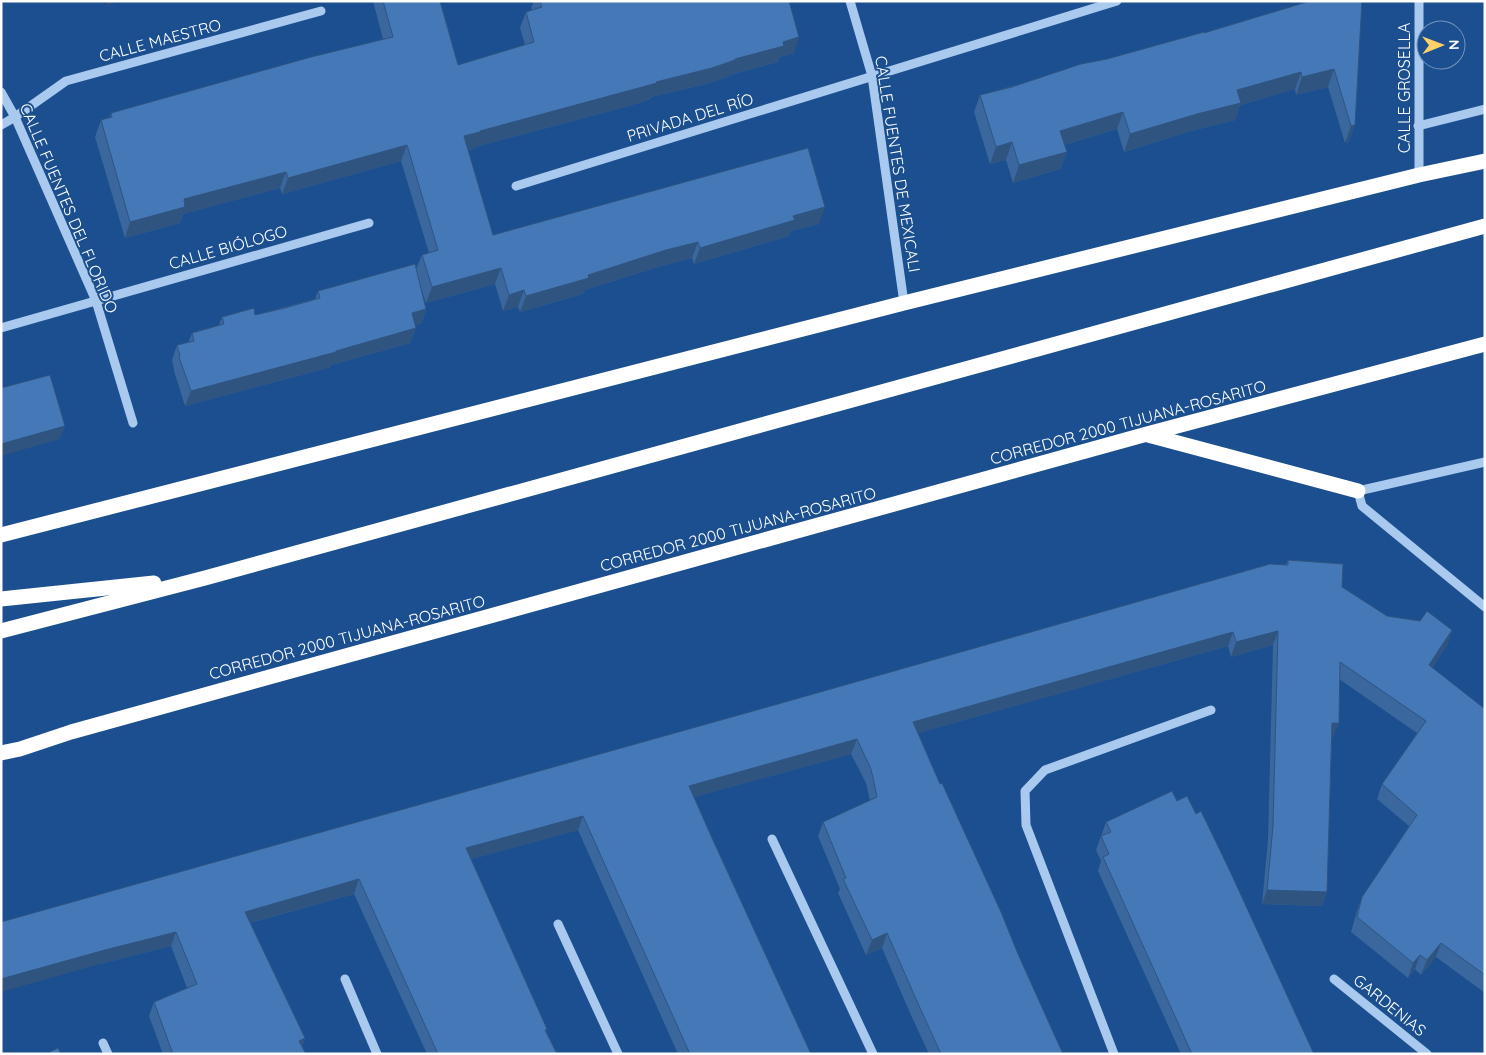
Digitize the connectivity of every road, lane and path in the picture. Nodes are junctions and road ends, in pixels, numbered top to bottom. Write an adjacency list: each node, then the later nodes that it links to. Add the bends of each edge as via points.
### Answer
1 (850, 1): 5 (street, CALLE FUENTES DE MEXICALI)
2 (1117, 1): 5 (street, PRIVADA DEL RÍO)
3 (1419, 1): 10 (street, CALLE GROSELLA)
4 (322, 11): 8 (street, CALLE MAESTRO, via 66,81)
5 (872, 76): 13 (street, PRIVADA DEL RÍO); 17 (street, CALLE FUENTES DE MEXICALI)
6 (1, 92): 8 (street, CALLE FUENTES DEL FLORIDO)
7 (1485, 109): 10 (street)
8 (15, 117): 9 (street, CALLE MAESTRO); 16 (street, CALLE FUENTES DEL FLORIDO)
9 (1, 125)
10 (1418, 126): 12 (street, CALLE GROSELLA)
11 (1485, 161): 12 (highway)
12 (1419, 174): 17 (highway)
13 (516, 186)
14 (369, 223): 16 (street, CALLE BIÓLOGO)
15 (1485, 226): 25 (highway)
16 (96, 301): 18 (street, CALLE BIÓLOGO); 20 (street, CALLE FUENTES DEL FLORIDO)
17 (904, 302): 24 (highway)
18 (1, 328)
19 (1485, 344): 21 (highway, CORREDOR 2000 TIJUANA-ROSARITO)
20 (133, 424)
21 (1147, 434): 23 (highway); 30 (highway, CORREDOR 2000 TIJUANA-ROSARITO)
22 (1485, 462): 23 (street)
23 (1358, 491): 27 (street, via 1362,506)
24 (1, 535)
25 (205, 578): 26 (highway); 28 (highway)
26 (1, 599)
27 (1485, 607)
28 (1, 630)
29 (1211, 710): 42 (street, via 1045,770 1026,791 1026,825)
30 (71, 732): 31 (highway, CORREDOR 2000 TIJUANA-ROSARITO); 32 (highway)
31 (1, 753)
32 (1, 758)
33 (772, 839): 41 (street)
34 (558, 924): 40 (street)
35 (345, 979): 39 (street)
36 (1334, 980): 43 (street, GARDENIAS)
37 (103, 1043): 38 (street)
38 (108, 1054)
39 (377, 1054)
40 (618, 1054)
41 (873, 1054)
42 (1114, 1054)
43 (1427, 1054)

